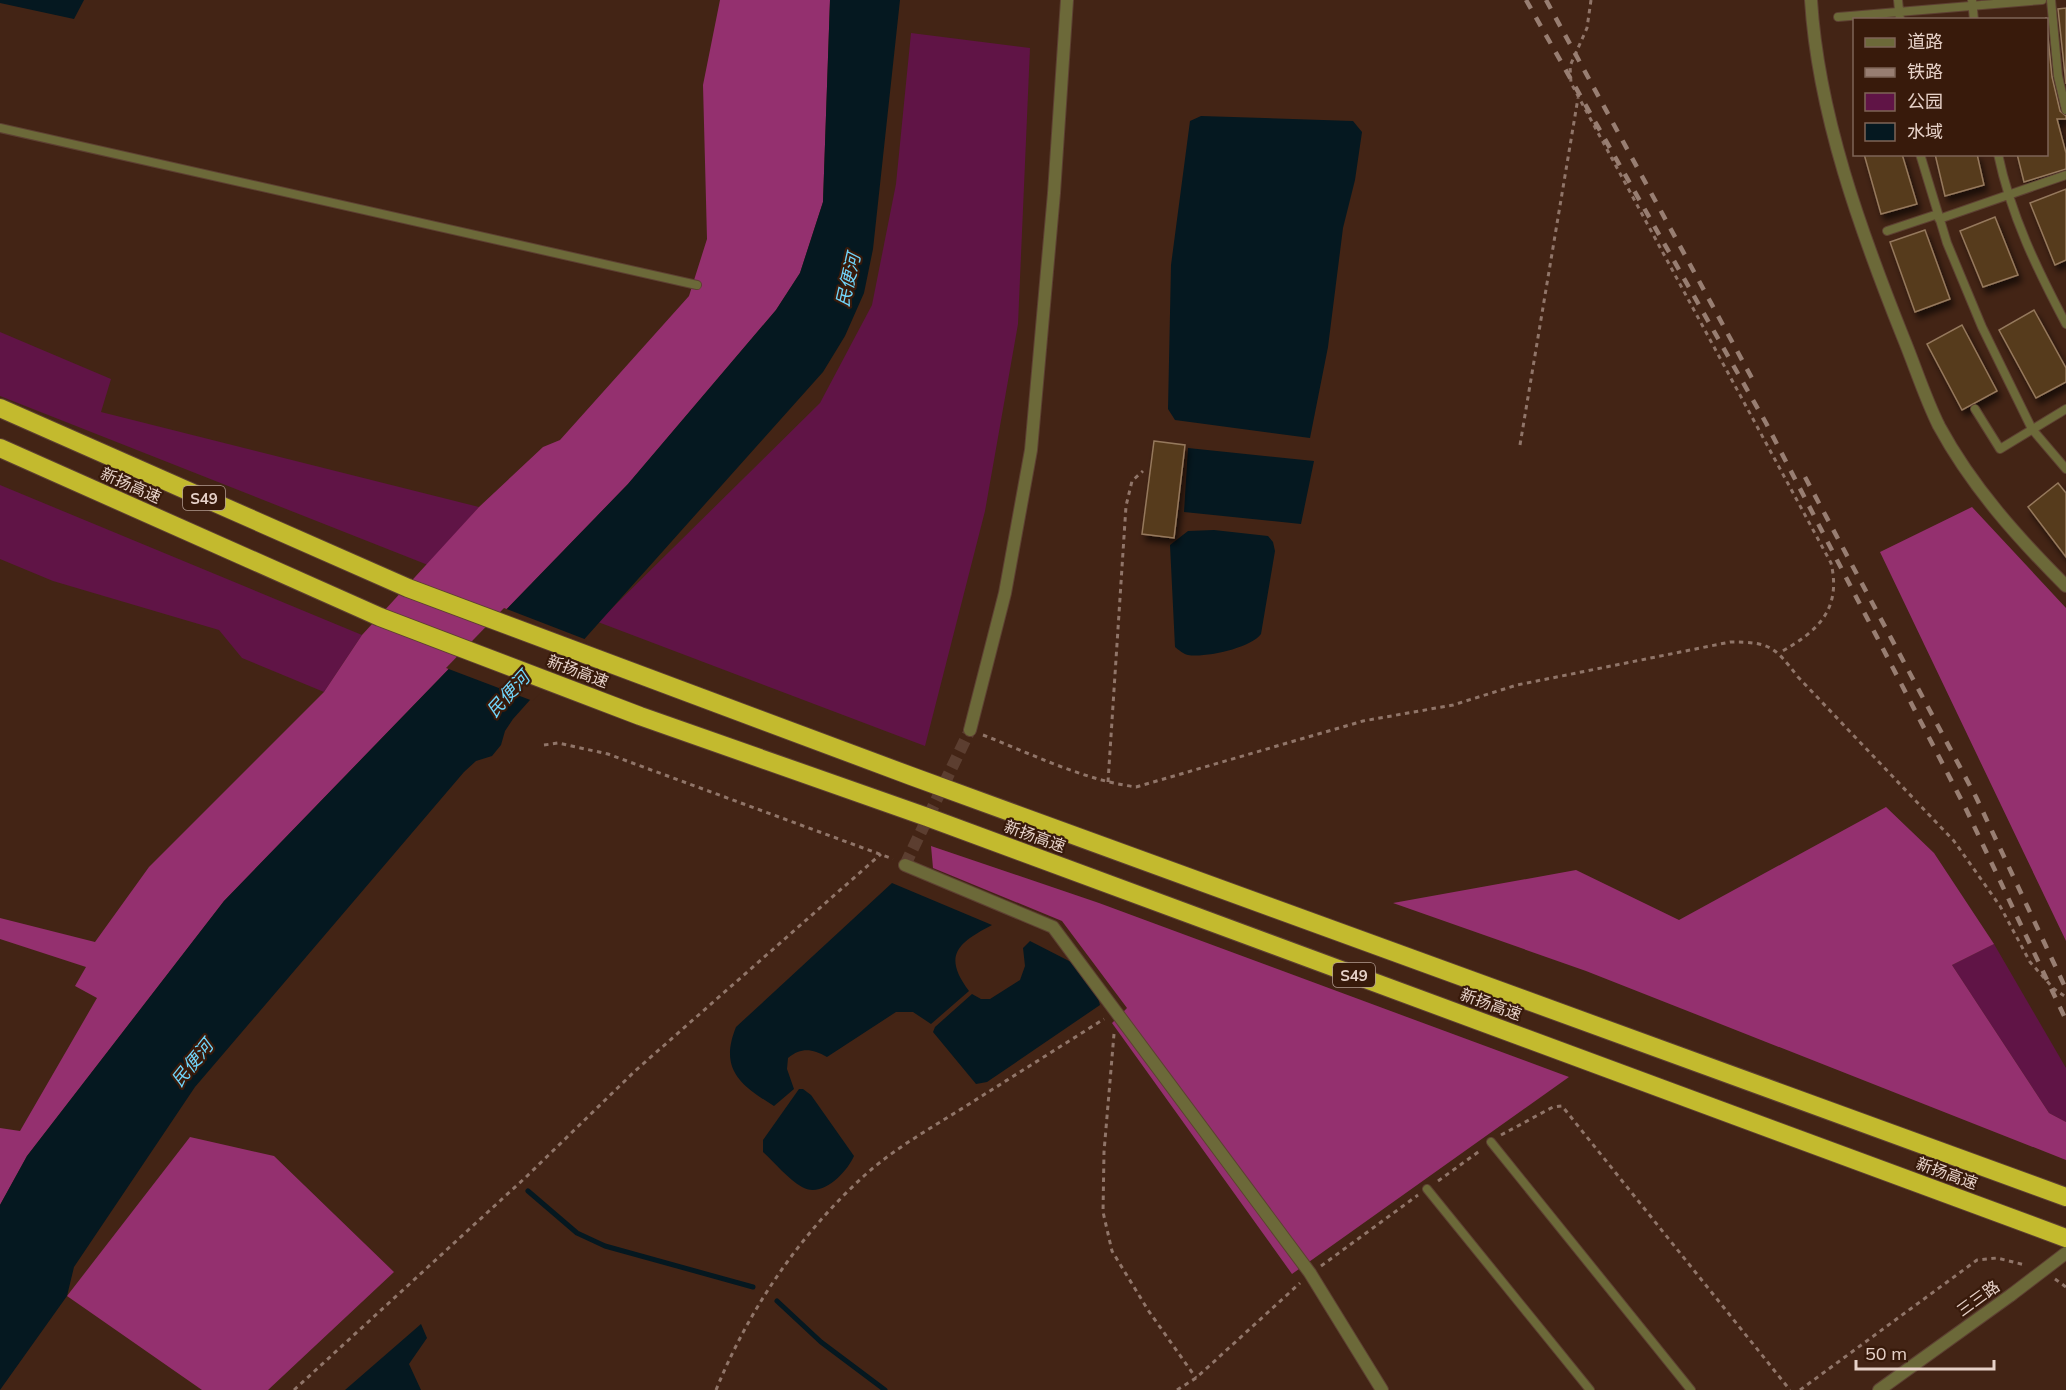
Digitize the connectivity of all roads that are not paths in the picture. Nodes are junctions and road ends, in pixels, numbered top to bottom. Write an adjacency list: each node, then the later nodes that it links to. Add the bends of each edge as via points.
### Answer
1 (1067, 0): 27 (street, via 1030,450 1005,593)
2 (1811, 0): 26 (street, via 1827,113 1878,274 1939,425 1977,486 2018,538)
3 (1898, 0): 7 (lane)
4 (2042, 0): 6 (lane)
5 (2051, 0): 10 (lane, via 2058,76)
6 (1972, 3): 7 (lane); 9 (lane)
7 (1900, 16): 8 (lane)
8 (1838, 17)
9 (1974, 18)
10 (2066, 110)
11 (0, 128): 18 (lane)
12 (1921, 156): 16 (lane)
13 (1998, 156): 15 (lane)
14 (2066, 175): 15 (lane)
15 (2008, 194): 16 (lane); 19 (lane, via 2028,251)
16 (1938, 216): 17 (lane); 23 (lane, via 1982,327)
17 (1887, 231)
18 (697, 285)
19 (2066, 324)
20 (0, 408): 31 (highway, 新扬高速 / S49, via 408,588 662,685)
21 (1975, 408): 23 (lane, via 2000,448)
22 (2066, 409): 23 (lane)
23 (2032, 429): 25 (lane)
24 (0, 448): 32 (highway, 新扬高速 / S49, via 380,617 640,716 938,821)
25 (2066, 469)
26 (2066, 586)
27 (970, 730)
28 (906, 865): 34 (street, via 1053,927 1310,1273)
29 (1491, 1142): 36 (lane)
30 (1427, 1189): 35 (lane)
31 (2066, 1197)
32 (2066, 1238)
33 (2066, 1253): 37 (street, 三三路, bridge)
34 (1382, 1390)
35 (1590, 1390)
36 (1691, 1390)
37 (1879, 1390)

